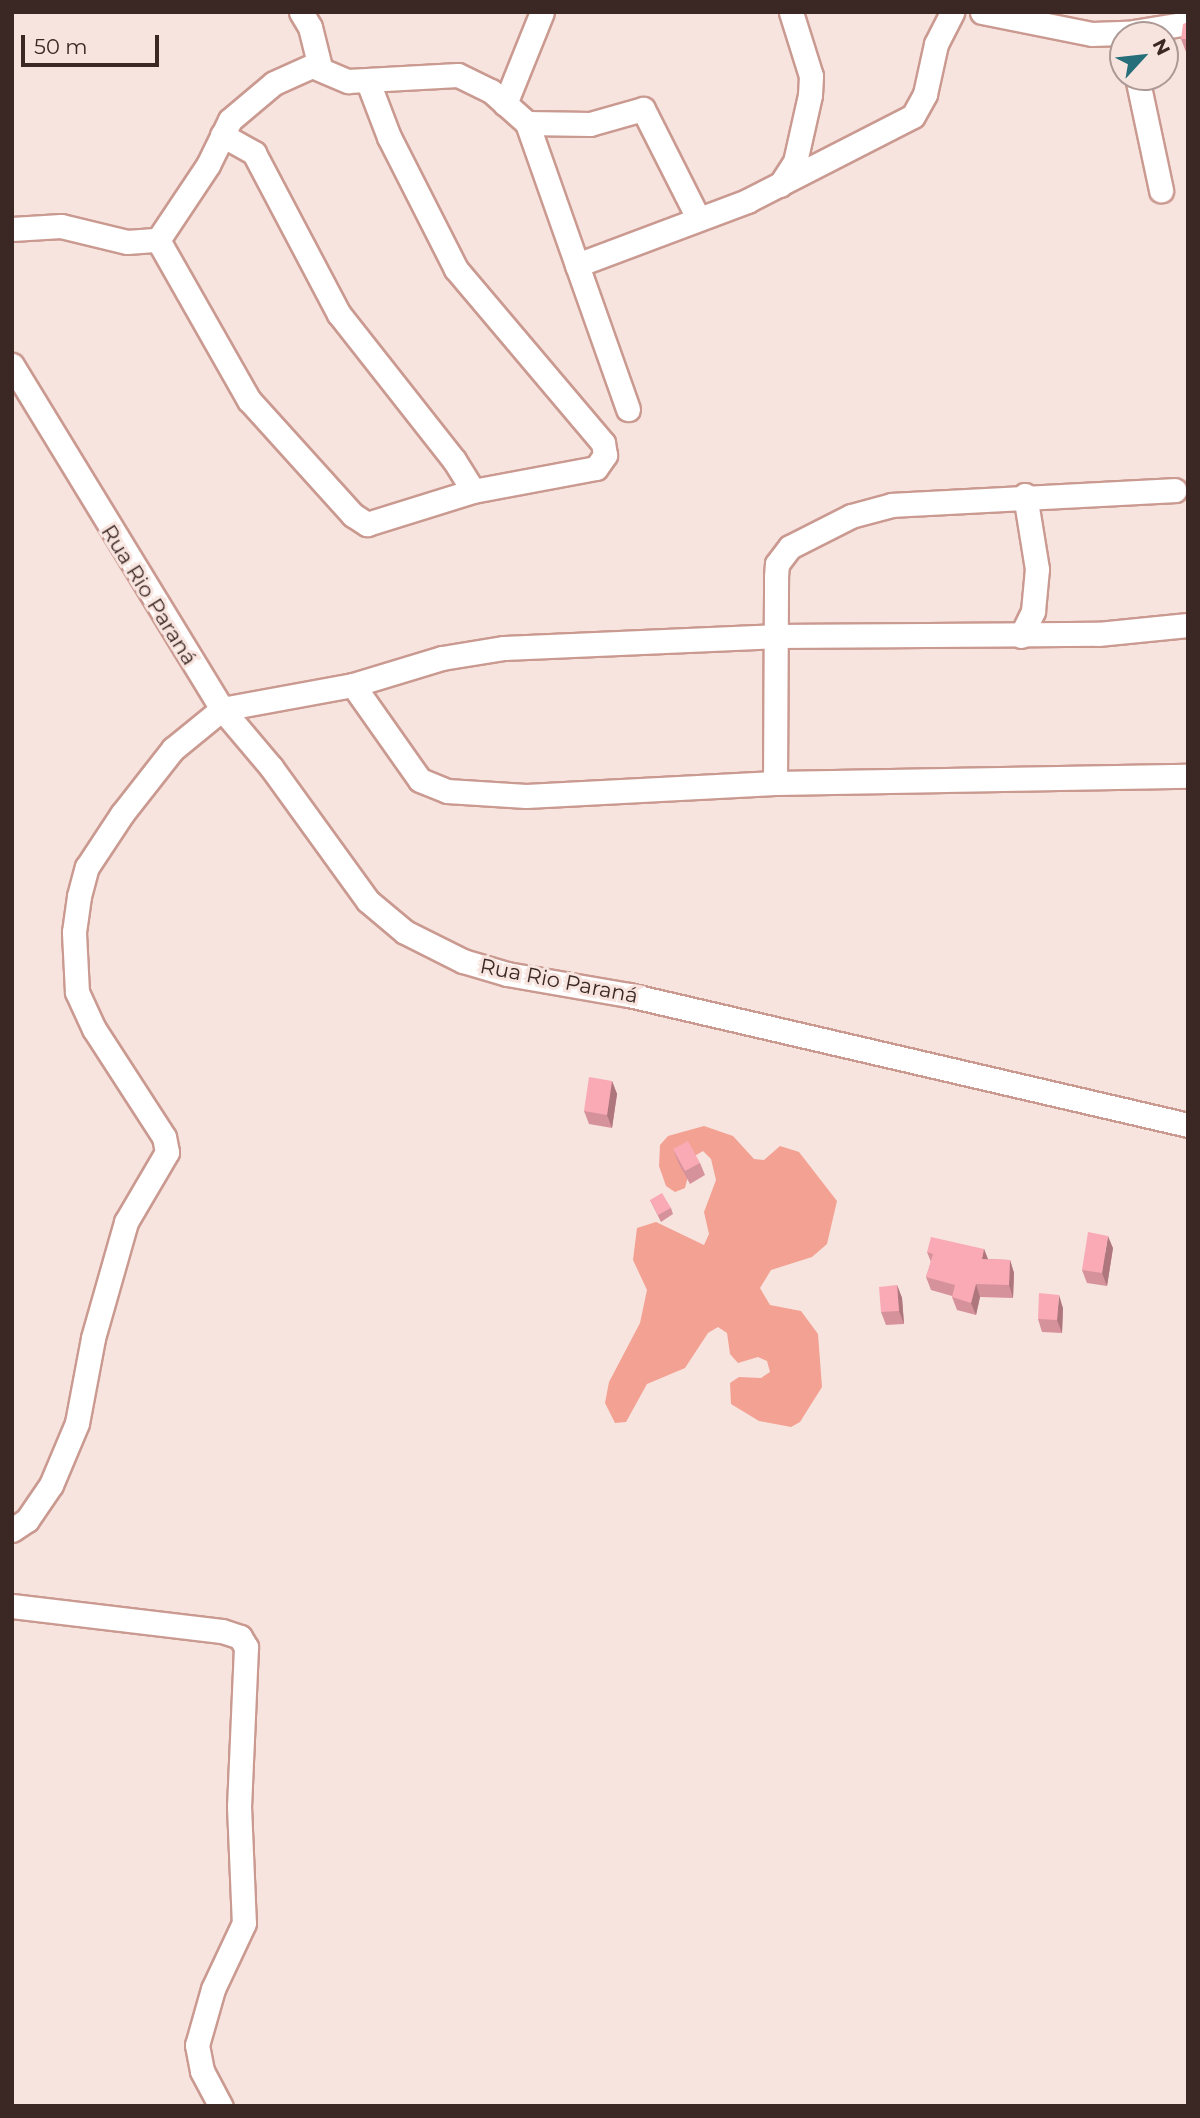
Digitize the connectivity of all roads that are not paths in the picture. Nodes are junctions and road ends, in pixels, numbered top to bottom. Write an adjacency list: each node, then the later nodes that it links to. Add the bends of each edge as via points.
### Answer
1 (301, 12): 8 (street, via 313,36)
2 (541, 12): 11 (street)
3 (791, 12): 14 (street, via 811,76 810,95 795,162)
4 (952, 12): 14 (street, via 936,44 925,94 913,116)
5 (982, 12): 6 (street)
6 (1061, 20): 7 (street)
7 (1109, 30)
8 (320, 67): 9 (street, via 348,81); 13 (street, via 300,68 274,82 230,120)
9 (368, 82): 11 (street, via 458,75 476,81); 23 (street, via 389,137 456,268 603,443 605,455 596,467)
10 (1140, 91): 15 (street)
11 (505, 104): 12 (street)
12 (527, 123): 16 (street, via 590,124 643,109); 19 (street)
13 (222, 135): 18 (street); 23 (street, via 254,153 339,314 454,460)
14 (779, 185): 16 (street, via 722,212)
15 (1161, 190)
16 (697, 216): 19 (street)
17 (12, 229): 18 (street, via 61,226)
18 (152, 241): 23 (street, via 248,400 353,515 367,524 381,523)
19 (577, 265): 21 (street)
20 (12, 365): 29 (street, Rua Rio Paraná)
21 (628, 409)
22 (1175, 490): 24 (street)
23 (473, 491)
24 (1025, 495): 26 (street, via 872,509 790,548 777,564); 27 (street, via 1037,569 1034,611)
25 (1188, 625): 27 (street)
26 (774, 636): 27 (street); 28 (street, via 505,648 442,658); 31 (street)
27 (1021, 636)
28 (353, 685): 29 (street); 31 (street, via 420,780 447,791 526,796)
29 (222, 709): 32 (street, Rua Rio Paraná, via 271,766 368,901 405,932 463,961 754,1023); 33 (street, via 173,749 122,814 87,867 79,896 74,954 80,1002 164,1137 167,1152 126,1222 93,1338 77,1423 51,1485 27,1520)
30 (1188, 776): 31 (street)
31 (775, 783)
32 (1188, 1125)
33 (12, 1530)
34 (12, 1606): 35 (street, via 222,1631 240,1637 246,1647 239,1806 244,1923 209,1999 197,2045 202,2071)
35 (221, 2106)

